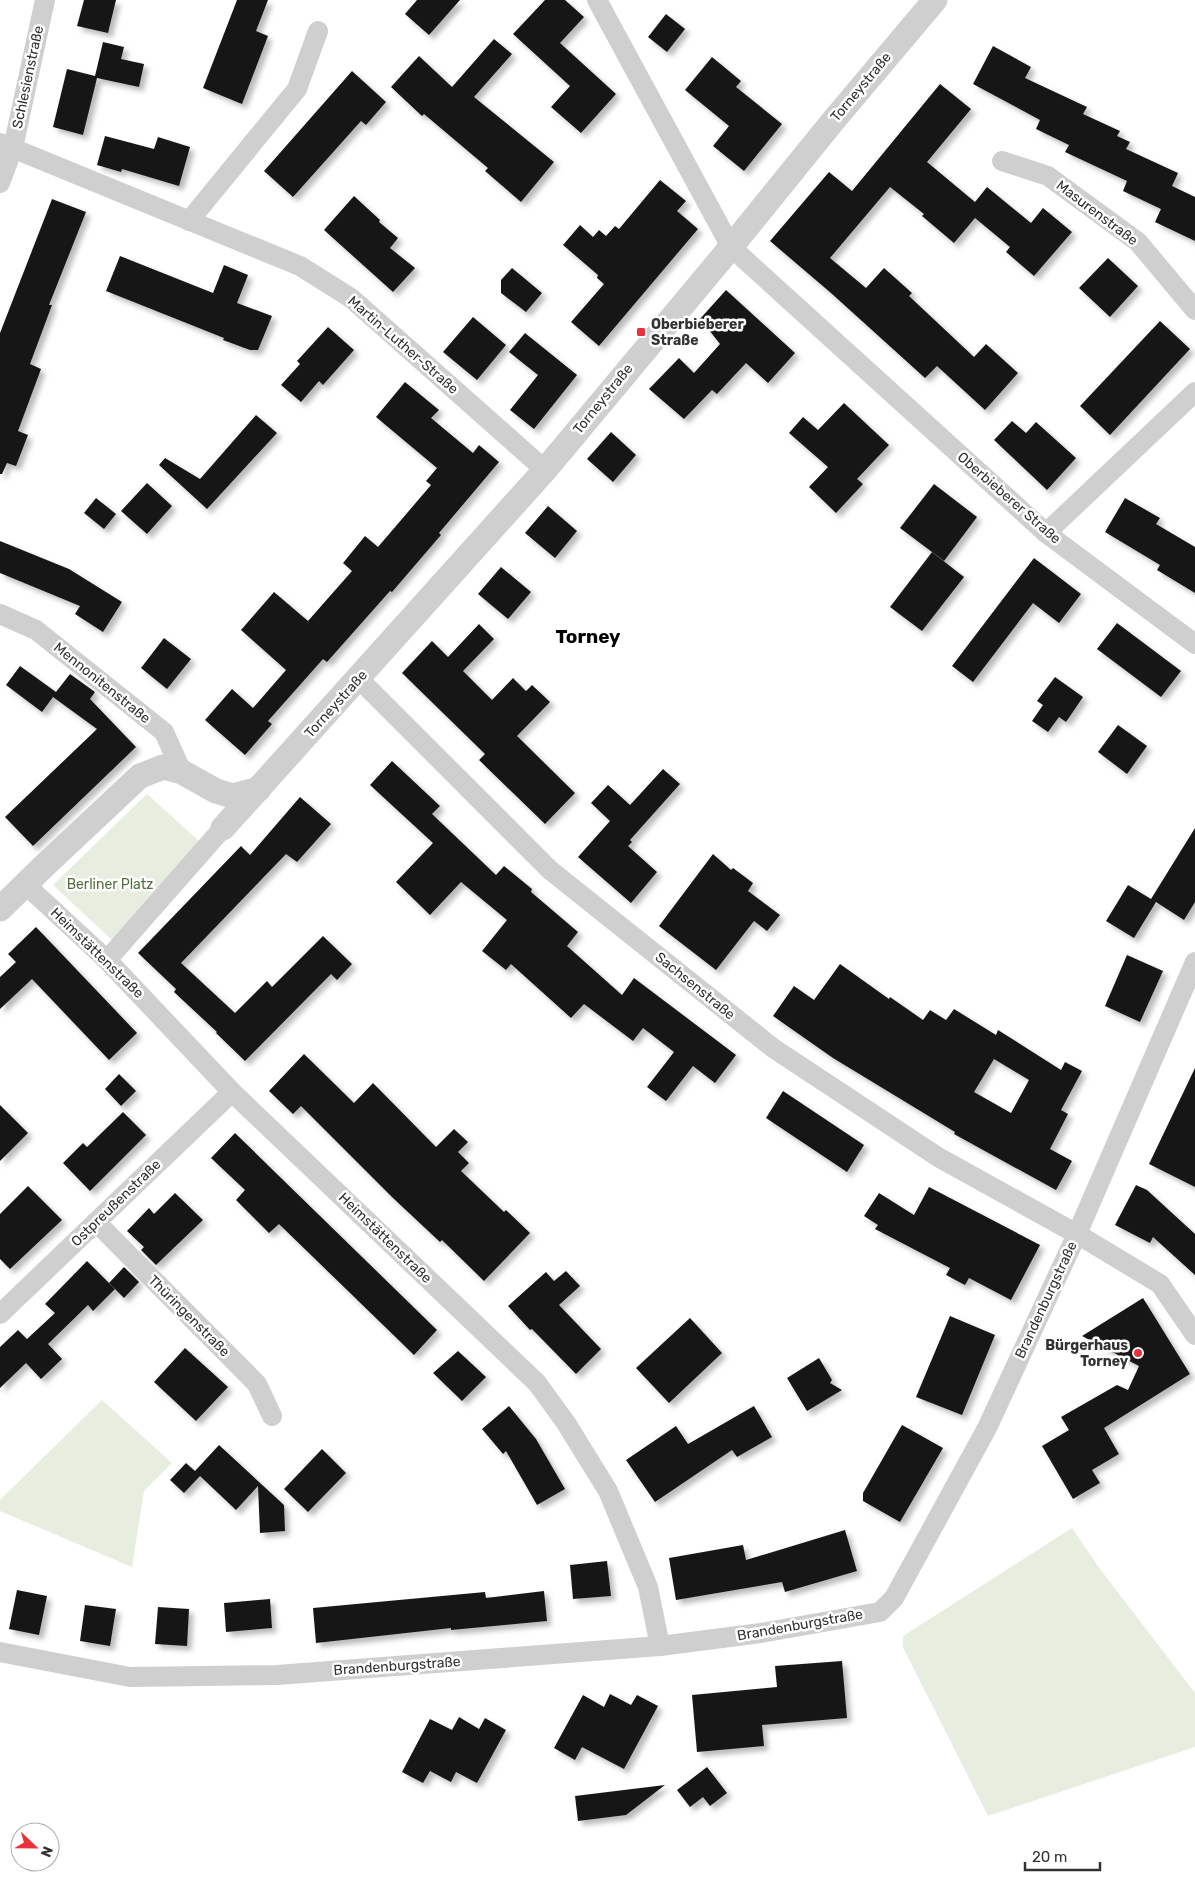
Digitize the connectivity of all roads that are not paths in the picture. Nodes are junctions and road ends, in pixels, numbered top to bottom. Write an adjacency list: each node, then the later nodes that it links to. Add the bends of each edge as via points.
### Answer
1 (45, 0): 5 (street, Schlesienstraße)
2 (597, 0): 9 (street, Oberbieberer Straße)
3 (935, 0): 9 (street, Torneystraße)
4 (318, 31): 8 (street, via 297,89)
5 (6, 146): 7 (street, Schlesienstraße); 8 (street, Martin-Luther-Straße)
6 (1002, 161): 10 (street, Masurenstraße, via 1048,176 1138,242)
7 (0, 183)
8 (189, 221): 12 (street, Martin-Luther-Straße, via 300,266 351,298)
9 (731, 247): 12 (street, Torneystraße); 13 (street, Oberbieberer Straße)
10 (1195, 310)
11 (1195, 392): 13 (street)
12 (545, 470): 16 (street, Torneystraße)
13 (1046, 533): 15 (street, Oberbieberer Straße)
14 (0, 614): 17 (street, Mennonitenstraße, via 36,630 164,732)
15 (1195, 644)
16 (359, 678): 18 (street, Torneystraße); 26 (street, Sachsenstraße, via 550,870 773,1048 938,1157)
17 (182, 772): 18 (street, via 232,796); 20 (street, via 163,767 140,776)
18 (259, 789): 19 (street, Torneystraße)
19 (223, 828): 22 (street, Torneystraße)
20 (26, 885): 21 (street); 22 (street, Heimstättenstraße)
21 (0, 909)
22 (107, 960): 24 (street, Heimstättenstraße)
23 (1193, 970): 26 (street, Brandenburgstraße)
24 (232, 1092): 25 (street, Ostpreußenstraße); 30 (street, Heimstättenstraße, via 537,1383 608,1491 648,1587)
25 (96, 1222): 27 (street, Ostpreußenstraße); 29 (street, Thüringenstraße, via 256,1384)
26 (1077, 1234): 28 (street, Sachsenstraße, via 1160,1284); 30 (street, Brandenburgstraße, via 987,1428 894,1598 880,1612 761,1633)
27 (0, 1314)
28 (1195, 1335)
29 (272, 1416)
30 (660, 1646): 31 (street, Brandenburgstraße, via 277,1674 130,1677)
31 (0, 1652)

